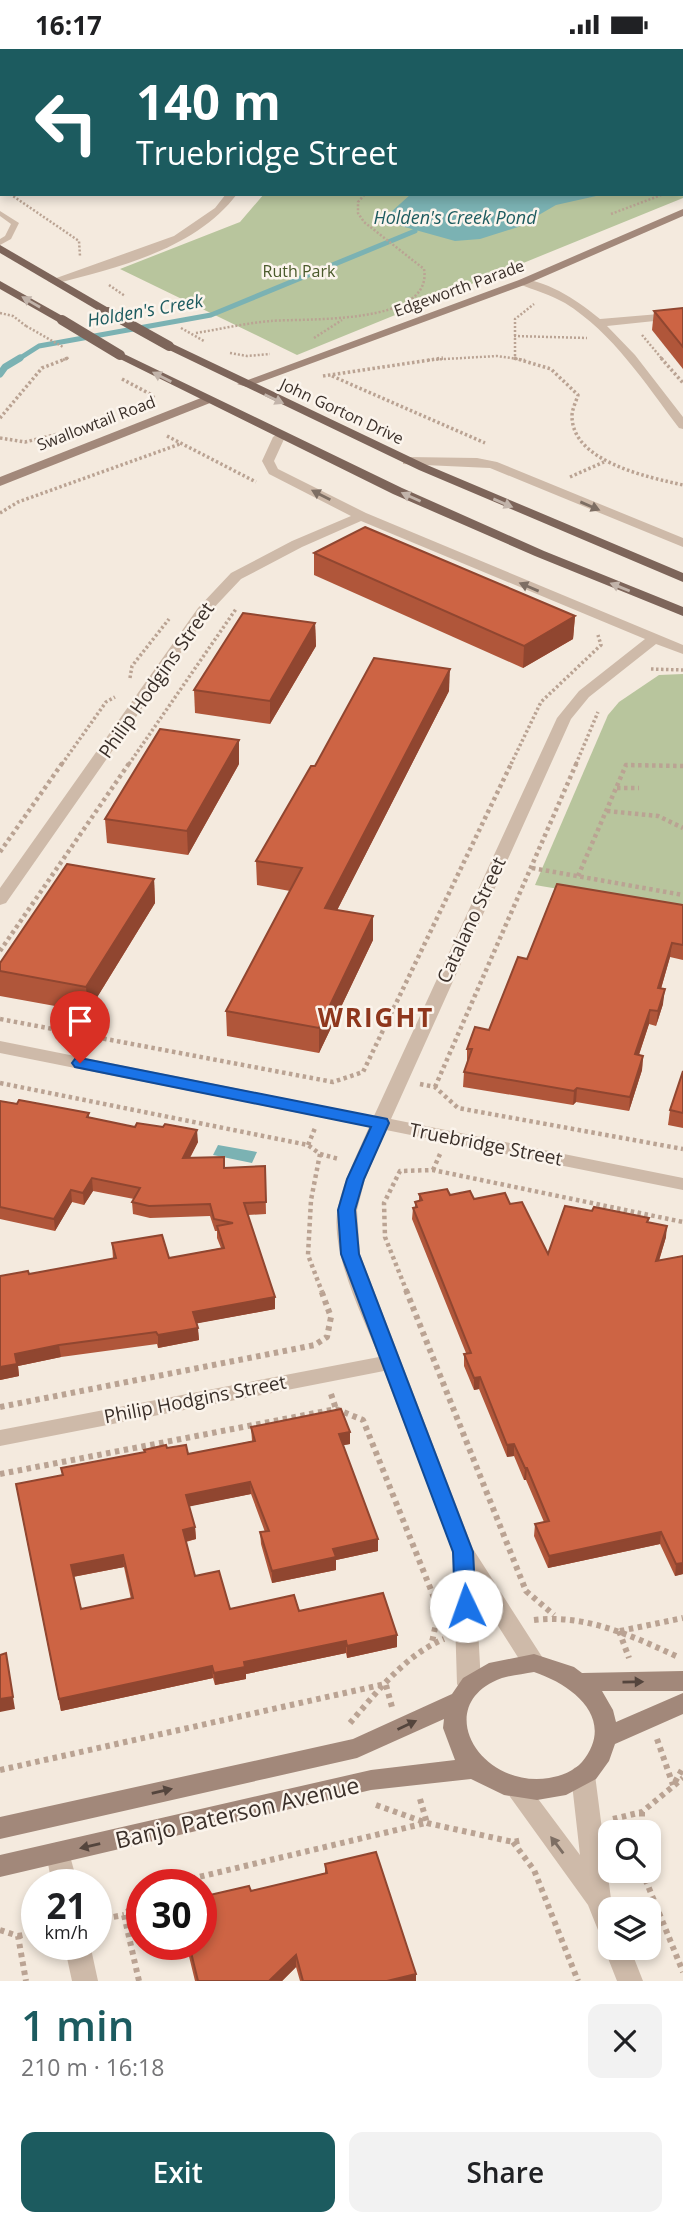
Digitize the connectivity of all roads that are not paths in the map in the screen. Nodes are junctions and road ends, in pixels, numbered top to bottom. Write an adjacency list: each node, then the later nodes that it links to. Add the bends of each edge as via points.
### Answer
1 (230, 196): 5 (street, via 212,217 173,240)
2 (683, 212): 6 (street, Edgeworth Parade)
3 (0, 213): 4 (lane, via 15,223)
4 (0, 245): 5 (main road, John Gorton Drive)
5 (54, 281): 10 (main road, John Gorton Drive, bridge)
6 (523, 282): 9 (street, via 558,296); 10 (street, Edgeworth Parade)
7 (0, 284): 11 (main road, one-way to 7, bridge)
8 (683, 315): 9 (street)
9 (599, 323): 12 (street)
10 (243, 384): 14 (main road, John Gorton Drive, one-way to 14)
11 (206, 400): 13 (main road); 15 (street, Swallowtail Road)
12 (683, 425)
13 (279, 437): 16 (street, one-way to 13, via 273,471 268,461); 19 (main road, one-way to 13, via 542,556)
14 (407, 461): 17 (street, one-way to 17, via 493,465); 18 (main road, John Gorton Drive, one-way to 18)
15 (0, 482)
16 (361, 516): 20 (street, one-way to 16); 22 (street, Philip Hodgins Street, via 285,550 221,589)
17 (683, 543)
18 (683, 578)
19 (683, 612)
20 (654, 639): 21 (street); 24 (street, Catalano Street, via 584,694 564,718)
21 (683, 650)
22 (0, 900)
23 (0, 1047): 24 (street, Truebridge Street)
24 (381, 1123): 25 (street, Truebridge Street); 26 (street, Catalano Street, via 346,1210 350,1254)
25 (683, 1184)
26 (391, 1361): 27 (street, Philip Hodgins Street); 28 (street, Catalano Street)
27 (0, 1437)
28 (463, 1552): 29 (street, Catalano Street); 32 (street, Catalano Street)
29 (534, 1663): 31 (street); 32 (street, via 487,1671)
30 (683, 1681): 31 (street, one-way to 30)
31 (583, 1682): 34 (street, via 605,1717)
32 (464, 1693): 35 (street, via 454,1719 455,1737); 38 (street, Banjo Paterson Avenue, one-way to 32, via 357,1748)
33 (683, 1703): 34 (street)
34 (606, 1737): 36 (street, via 594,1764)
35 (475, 1768): 37 (street); 39 (street, Banjo Paterson Avenue, one-way to 39, via 371,1780)
36 (583, 1775): 37 (street, via 539,1790); 42 (street)
37 (514, 1787): 42 (street, one-way to 37)
38 (0, 1828)
39 (58, 1853): 40 (street, Banjo Paterson Avenue); 41 (street)
40 (0, 1866)
41 (62, 1869)
42 (598, 1899)
43 (81, 1960): 45 (street)
44 (622, 1960): 46 (street)
45 (85, 1981)
46 (630, 1981)

